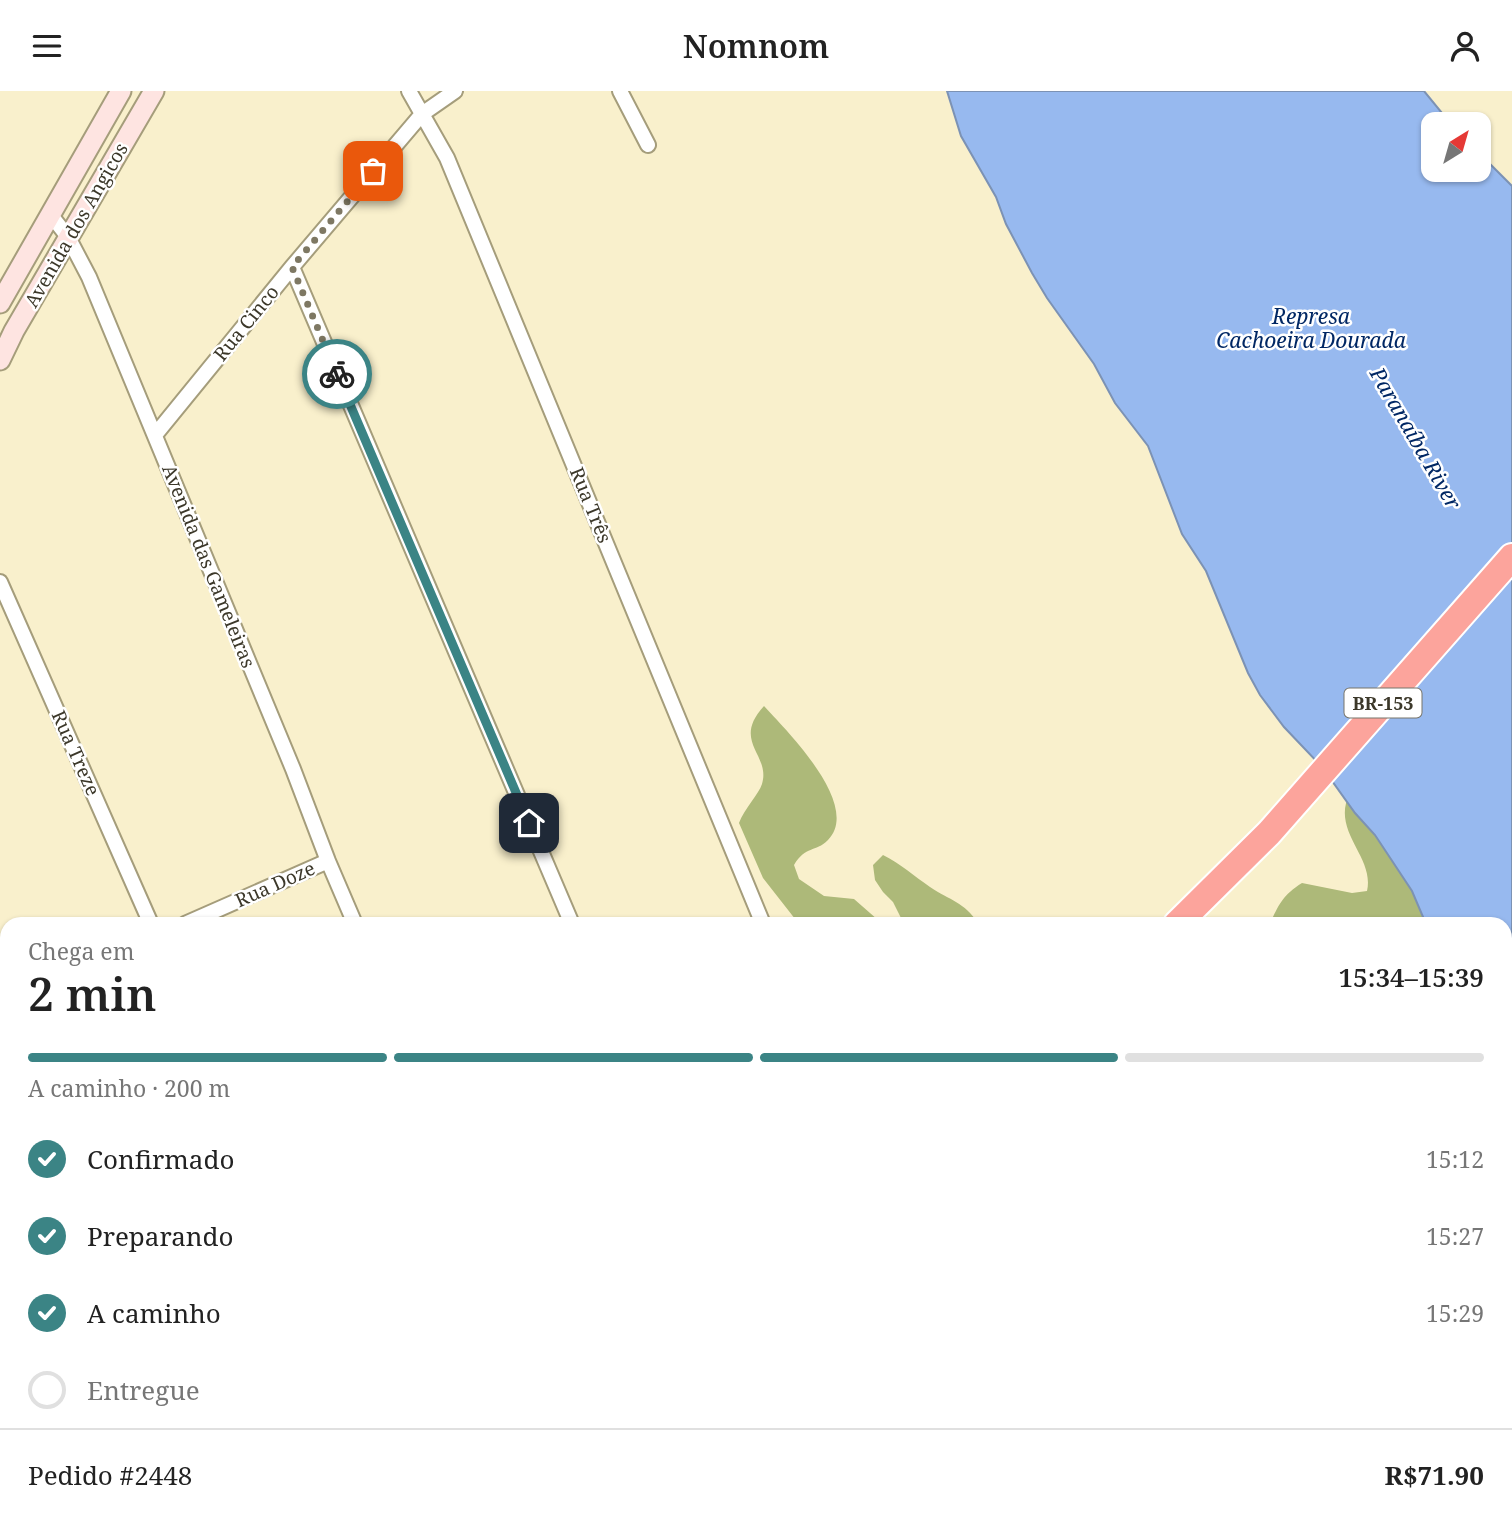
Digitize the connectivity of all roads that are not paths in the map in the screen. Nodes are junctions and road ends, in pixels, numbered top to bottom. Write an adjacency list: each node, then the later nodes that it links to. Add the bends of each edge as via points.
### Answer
1 (121, 91): 8 (street, Avenida dos Angicos)
2 (154, 91): 9 (street, Avenida dos Angicos)
3 (409, 91): 6 (street, Rua Três)
4 (455, 91): 6 (street, Rua Cinco)
5 (620, 91): 7 (street)
6 (422, 114): 10 (street, Rua Cinco); 22 (street, Rua Três, via 447,158)
7 (648, 145)
8 (50, 214): 9 (street, Avenida das Gameleiras); 11 (street, Avenida dos Angicos)
9 (68, 237): 12 (street, Avenida dos Angicos); 13 (street, Avenida das Gameleiras)
10 (292, 267): 13 (street, Rua Cinco); 21 (street)
11 (0, 303)
12 (0, 360)
13 (155, 435): 17 (street, Avenida das Gameleiras)
14 (1512, 557): 16 (highway, BR-153)
15 (0, 582): 18 (street, Rua Treze)
16 (1269, 833): 23 (highway, BR-153); 24 (highway, BR-153)
17 (328, 862): 19 (street, Rua Doze); 20 (street, Avenida das Gameleiras)
18 (148, 917)
19 (200, 917)
20 (352, 917)
21 (569, 917)
22 (760, 917)
23 (1184, 917)
24 (1209, 917)

